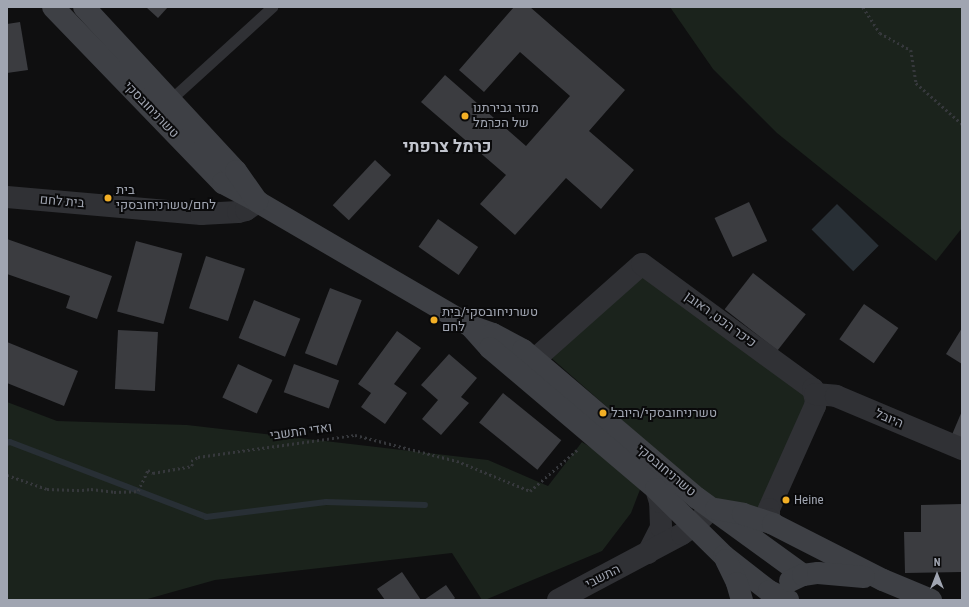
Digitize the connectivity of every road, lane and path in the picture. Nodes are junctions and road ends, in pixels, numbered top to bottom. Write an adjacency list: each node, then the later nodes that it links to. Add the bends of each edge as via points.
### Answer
1 (53, 7): 8 (street, טשרניחובסקי, via 223,184)
2 (84, 7): 5 (street, טשרניחובסקי)
3 (272, 7): 5 (lane)
4 (862, 7): 6 (path, via 880,33 911,50 916,83)
5 (171, 99): 8 (street, טשרניחובסקי, via 236,171)
6 (962, 124)
7 (7, 197): 8 (street, בית לחם, via 201,214 238,212)
8 (258, 202): 9 (street, טשרניחובסקי)
9 (470, 326): 10 (street, טשרניחובסקי, via 509,341); 11 (street, טשרניחובסקי, via 490,348)
10 (535, 360): 11 (street, כיכר הכט, ראובן, via 529,369); 12 (street, כיכר הכט, ראובן, via 642,264 807,384); 17 (street, טשרניחובסקי)
11 (529, 381): 13 (street, טשרניחובסקי)
12 (815, 394): 14 (street, היובל, via 836,396); 18 (street, via 815,406 769,509 769,519)
13 (593, 436): 15 (path, ואדי התשבי, via 530,491 457,461 355,435 198,457 191,461 192,466 153,473 148,470 138,491 47,489); 16 (street, טשרניחובסקי)
14 (962, 449)
15 (7, 475)
16 (656, 489): 19 (street, טשרניחובסקי); 20 (street, via 660,502 661,527)
17 (711, 509): 18 (street, via 743,514); 19 (street, התשבי); 22 (street, טשרניחובסקי)
18 (773, 524): 23 (street)
19 (694, 526): 20 (street, התשבי); 21 (street, טשרניחובסקי)
20 (648, 553): 25 (street, התשבי)
21 (724, 556): 24 (street, טשרניחובסקי); 26 (street)
22 (803, 575): 23 (street, via 833,573); 24 (street); 28 (street)
23 (883, 580): 29 (street)
24 (767, 595): 27 (street, טשרניחובסקי)
25 (558, 600)
26 (742, 600)
27 (788, 600)
28 (798, 600)
29 (931, 600)

